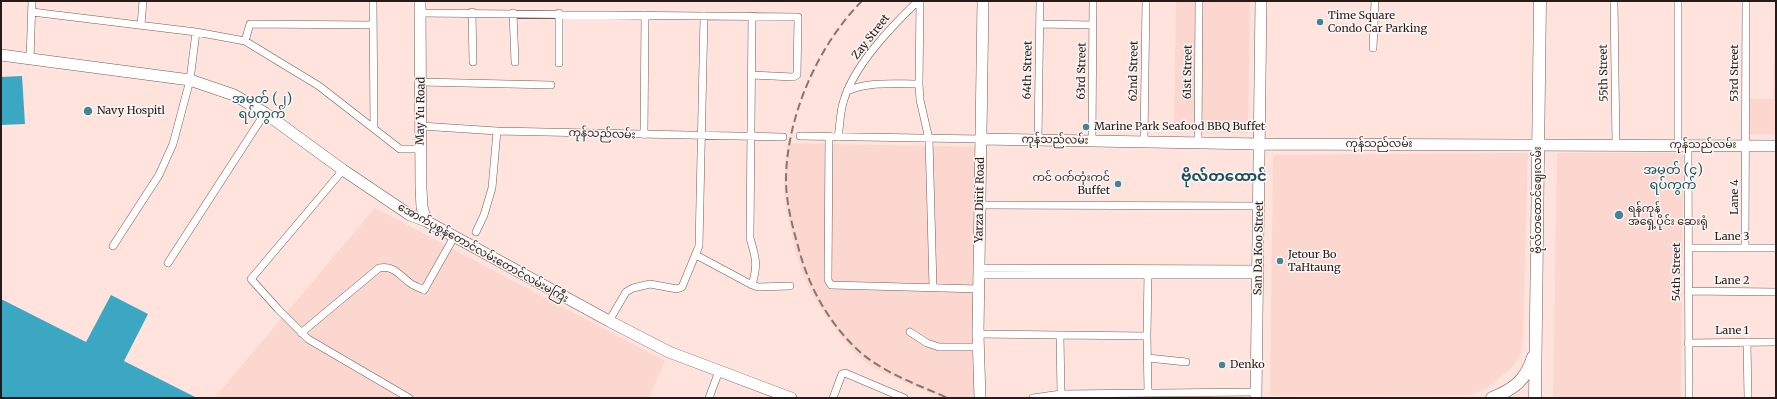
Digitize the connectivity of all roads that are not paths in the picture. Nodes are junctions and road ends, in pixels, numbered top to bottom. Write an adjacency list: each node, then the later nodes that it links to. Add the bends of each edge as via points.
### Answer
1 (32, 1): 17 (street)
2 (143, 1): 26 (street)
3 (373, 1): 27 (street)
4 (420, 1): 19 (main road, May Yu Road)
5 (919, 1): 40 (street); 42 (street, Zay Street, via 872,50)
6 (983, 1): 55 (main road, Yarza Dirit Road)
7 (1040, 1): 25 (street, 64th Street)
8 (1094, 1): 28 (street, 63rd Street)
9 (1146, 1): 58 (street, 62nd Street)
10 (1199, 1): 59 (street, 61st Street)
11 (1261, 1): 60 (main road, San Da Koo Street)
12 (1375, 1): 31 (street)
13 (1540, 1): 61 (main road, ဗိုလ်တထောင်ဈေးလမ်း)
14 (1614, 1): 62 (street, 55th Street)
15 (1678, 1): 63 (street, 54th Street)
16 (1746, 1): 64 (street, 53rd Street)
17 (32, 12): 26 (street); 33 (street)
18 (472, 12): 19 (street); 20 (street); 34 (street)
19 (420, 13): 39 (main road, May Yu Road)
20 (513, 13): 21 (street); 35 (street)
21 (559, 13): 22 (street); 36 (street)
22 (645, 15): 23 (street); 47 (street)
23 (704, 16): 24 (street); 48 (street)
24 (752, 16): 37 (street); 37 (street, via 798,17 796,77)
25 (1040, 24): 28 (street); 56 (street, 64th Street)
26 (141, 25): 29 (street)
27 (373, 25): 30 (street, via 250,24); 45 (street)
28 (1094, 25): 57 (street, 63rd Street)
29 (196, 32): 30 (street); 38 (street)
30 (246, 40): 45 (street, via 318,86)
31 (1373, 48)
32 (1, 55): 33 (main road, အောက်ပုစွန်တောင်လမ်းတောင်လမ်းမကြီး)
33 (30, 59): 38 (main road, အောက်ပုစွန်တောင်လမ်းတောင်လမ်းမကြီး)
34 (473, 62)
35 (515, 62)
36 (559, 63)
37 (752, 75): 52 (street)
38 (190, 80): 43 (main road, အောက်ပုစွန်တောင်လမ်းတောင်လမ်းမကြီး, via 234,95); 73 (street, via 168,156 159,175)
39 (421, 82): 41 (street); 44 (main road, May Yu Road)
40 (919, 84): 42 (street, via 873,84 857,86); 54 (street)
41 (551, 85)
42 (847, 91): 51 (street, Zay Street, via 842,103)
43 (264, 113): 67 (main road, အောက်ပုစွန်တောင်လမ်းတောင်လမ်းမကြီး); 78 (street)
44 (421, 126): 46 (street, ကုန်သည်လမ်း); 66 (main road, May Yu Road)
45 (374, 128): 66 (street, via 400,149)
46 (497, 131): 47 (street, ကုန်သည်လမ်း); 71 (street, via 492,188)
47 (644, 135): 48 (street, ကုန်သည်လမ်း)
48 (701, 136): 52 (street, ကုန်သည်လမ်း); 77 (street, via 699,246)
49 (800, 136): 50 (street)
50 (829, 136): 51 (street); 84 (street, via 828,280 831,285)
51 (838, 136): 54 (street)
52 (751, 137): 53 (street, ကုန်သည်လမ်း); 82 (street, via 750,238 757,270)
53 (783, 137)
54 (929, 139): 55 (street); 84 (street)
55 (981, 139): 56 (main road, ကုန်သည်လမ်း); 68 (main road, Yarza Dirit Road)
56 (1038, 140): 57 (main road, ကုန်သည်လမ်း)
57 (1092, 141): 58 (main road, ကုန်သည်လမ်း)
58 (1144, 142): 59 (main road, ကုန်သည်လမ်း)
59 (1198, 143): 60 (main road, ကုန်သည်လမ်း)
60 (1260, 144): 61 (main road, ကုန်သည်လမ်း); 69 (main road, San Da Koo Street)
61 (1538, 144): 62 (main road, ကုန်သည်လမ်း); 97 (main road, ဗိုလ်တထောင်ဈေးလမ်း)
62 (1616, 144): 63 (main road, ကုန်သည်လမ်း)
63 (1683, 145): 64 (main road, ကုန်သည်လမ်း); 74 (street, 54th Street)
64 (1746, 146): 65 (main road, ကုန်သည်လမ်း); 75 (street, Lane 4)
65 (1776, 146)
66 (420, 149): 70 (main road, May Yu Road, via 422,207)
67 (343, 170): 70 (main road, အောက်ပုစွန်တောင်လမ်းတောင်လမ်းမကြီး, via 410,215); 90 (street, via 250,279)
68 (980, 205): 69 (street); 79 (main road, Yarza Dirit Road)
69 (1259, 206): 81 (main road, San Da Koo Street)
70 (426, 221): 72 (main road, အောက်ပုစွန်တောင်လမ်းတောင်လမ်းမကြီး)
71 (476, 232)
72 (454, 237): 88 (main road, အောက်ပုစွန်တောင်လမ်းတောင်လမ်းမကြီး); 90 (street, via 424,290 387,266 379,268)
73 (113, 246)
74 (1688, 248): 75 (street, Lane 3); 86 (street, 54th Street)
75 (1746, 248): 76 (street, Lane 3)
76 (1776, 248)
77 (696, 256): 82 (street); 88 (street, via 682,287 677,289 650,284 633,288 626,292)
78 (168, 263)
79 (979, 271): 80 (street); 85 (main road, Yarza Dirit Road)
80 (1148, 272): 81 (street); 93 (street)
81 (1258, 272): 104 (main road, San Da Koo Street)
82 (752, 285): 83 (street)
83 (790, 286)
84 (932, 287): 85 (street)
85 (979, 289): 91 (main road, Yarza Dirit Road)
86 (1688, 292): 87 (street, Lane 2); 96 (street, 54th Street)
87 (1776, 292)
88 (609, 322): 101 (main road, အောက်ပုစွန်တောင်လမ်းတောင်လမ်းမကြီး, via 669,352)
89 (910, 332): 98 (street, via 939,347)
90 (301, 333): 106 (street)
91 (978, 334): 92 (street); 98 (main road, Yarza Dirit Road)
92 (1060, 336): 93 (street); 103 (street)
93 (1147, 336): 99 (street)
94 (1746, 342): 95 (street, Lane 1); 96 (street, Lane 1); 115 (street)
95 (1776, 342)
96 (1688, 343): 114 (street, 54th Street)
97 (1537, 346): 112 (main road, via 1529,370 1520,382); 113 (main road, ဗိုလ်တထောင်ဈေးလမ်း)
98 (978, 347): 105 (main road, Yarza Dirit Road)
99 (1148, 358): 100 (street); 102 (street)
100 (1186, 362)
101 (719, 371): 107 (street); 108 (main road, အောက်ပုစွန်တောင်လမ်းတောင်လမ်းမကြီး)
102 (1148, 393): 103 (street); 104 (street)
103 (1061, 394): 111 (street)
104 (1256, 395)
105 (982, 396)
106 (409, 398)
107 (709, 398)
108 (791, 398)
109 (833, 398): 110 (street, via 842,374 845,373)
110 (904, 398)
111 (1035, 398)
112 (1492, 398)
113 (1535, 398)
114 (1688, 398)
115 (1748, 398)

